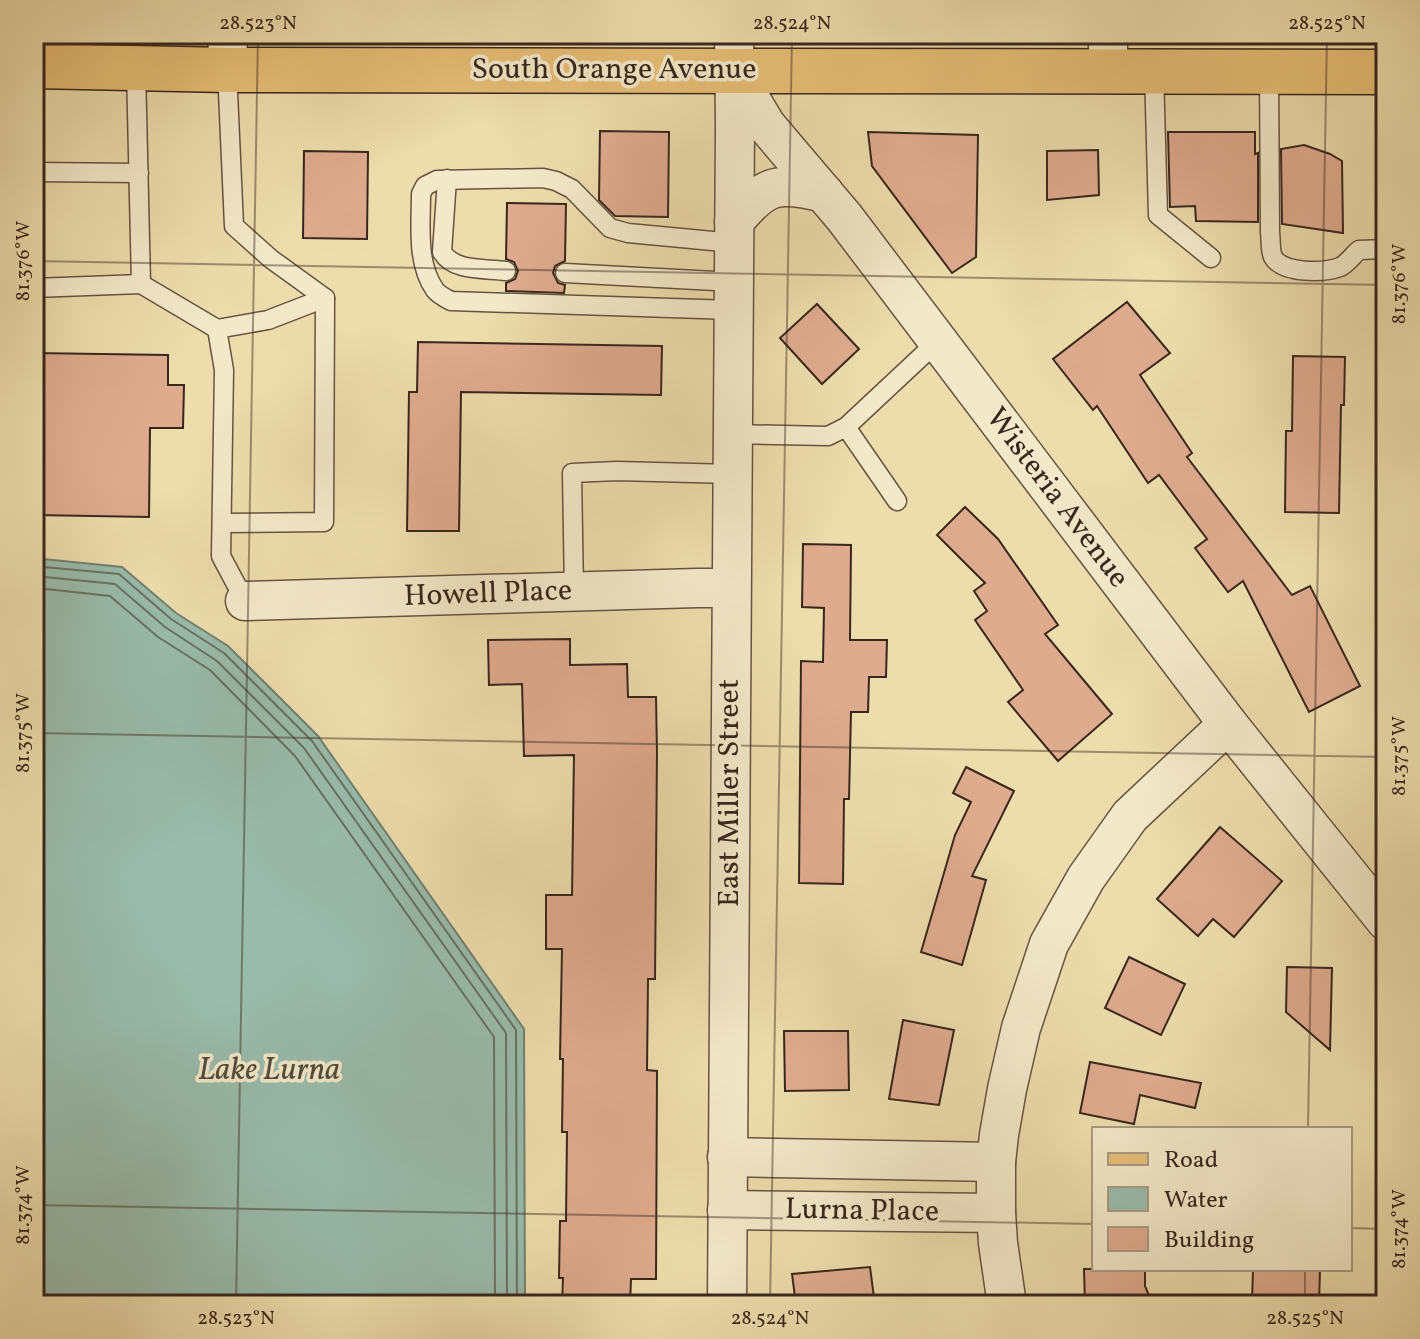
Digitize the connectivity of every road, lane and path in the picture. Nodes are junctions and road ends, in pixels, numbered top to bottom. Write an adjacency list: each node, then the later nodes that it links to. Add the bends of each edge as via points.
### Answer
1 (83, 50): 5 (main road, South Orange Avenue); 6 (main road, South Orange Avenue)
2 (227, 52): 3 (main road, South Orange Avenue); 6 (main road, South Orange Avenue); 22 (lane, via 234,226)
3 (734, 52): 4 (main road, South Orange Avenue); 13 (street, Wisteria Avenue, via 766,125); 14 (street)
4 (1108, 52): 7 (main road, South Orange Avenue)
5 (34, 66)
6 (136, 68): 11 (lane)
7 (1154, 71): 8 (main road, South Orange Avenue); 16 (lane, via 1158,215)
8 (1269, 71): 9 (main road, South Orange Avenue); 15 (lane, via 1272,256 1295,270 1326,270 1343,266 1359,250)
9 (1386, 72)
10 (34, 172): 11 (lane)
11 (139, 173): 19 (lane)
12 (447, 179): 14 (lane, via 556,181 572,189 610,228 628,233); 17 (lane, via 442,252 447,261); 21 (lane, via 425,186 421,230 426,273 437,293 451,301)
13 (824, 193): 14 (street, via 799,186 766,190 751,201); 24 (street, Wisteria Avenue)
14 (734, 232): 21 (street, East Miller Street)
15 (1386, 249)
16 (1211, 258)
17 (506, 271)
18 (565, 273): 21 (lane)
19 (141, 284): 20 (lane); 23 (lane)
20 (34, 288)
21 (733, 296): 26 (street, East Miller Street)
22 (325, 298): 23 (lane, via 268,320); 29 (lane, via 324,522)
23 (217, 329): 29 (lane, via 224,370)
24 (938, 341): 25 (lane); 33 (street, Wisteria Avenue)
25 (846, 427): 26 (lane, via 828,436); 28 (lane)
26 (732, 434): 27 (street, East Miller Street)
27 (732, 474): 30 (street, East Miller Street); 31 (lane, via 572,473)
28 (897, 501)
29 (222, 523): 32 (lane, via 221,556)
30 (731, 588): 31 (street, Howell Place); 35 (street, East Miller Street)
31 (574, 592): 32 (street, Howell Place)
32 (245, 601)
33 (1228, 724): 34 (street, Wisteria Avenue); 36 (street, via 1130,816 1086,878 1049,944 1021,1028)
34 (1386, 921)
35 (727, 1157): 36 (street, Lurna Place); 37 (street, East Miller Street)
36 (996, 1162): 38 (street)
37 (727, 1210): 38 (street, Lurna Place); 39 (street, East Miller Street)
38 (996, 1213): 40 (street)
39 (727, 1305)
40 (1007, 1305)

